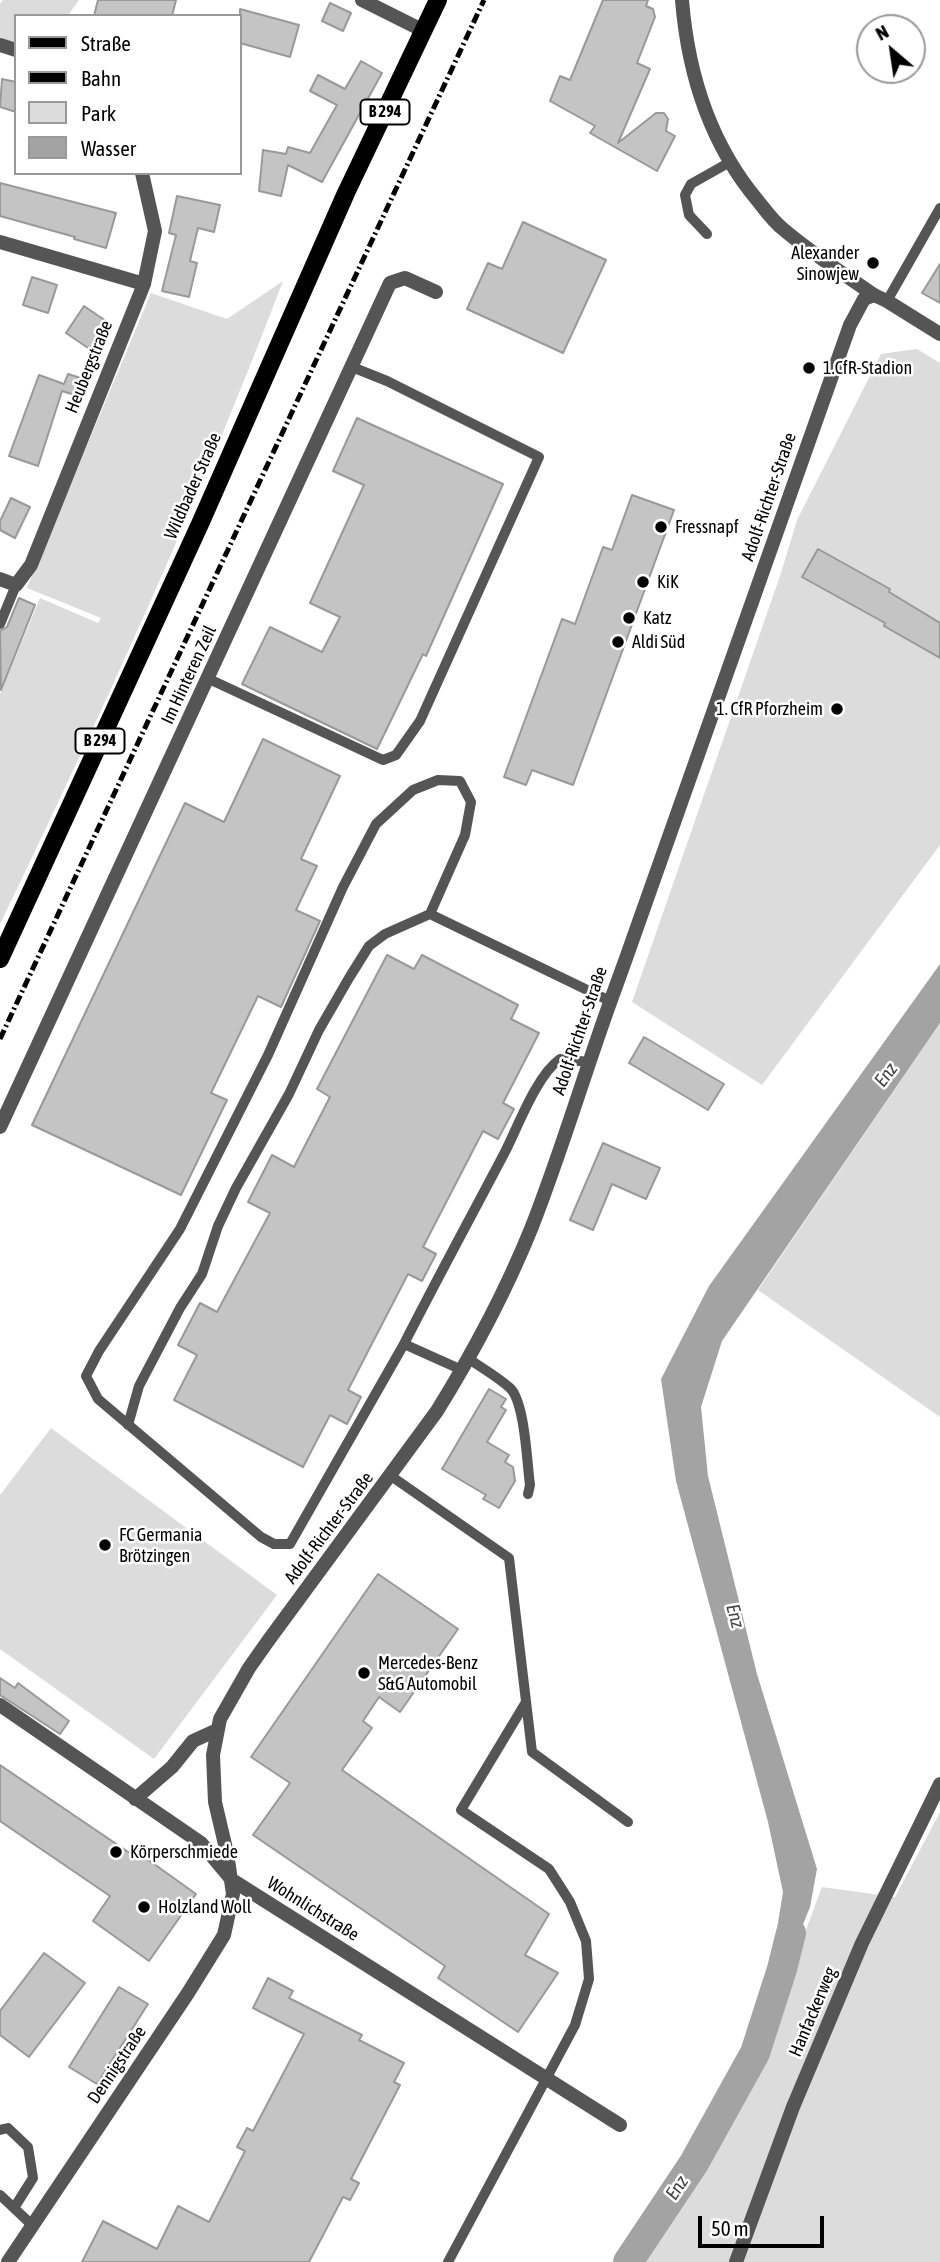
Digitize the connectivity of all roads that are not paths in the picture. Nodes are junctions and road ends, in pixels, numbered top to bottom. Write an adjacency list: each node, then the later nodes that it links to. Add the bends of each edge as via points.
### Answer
1 (362, 0): 4 (street)
2 (438, 0): 4 (main road, Wildbader Straße / B 294)
3 (682, 0): 5 (street, via 695,83)
4 (424, 31): 20 (main road, Wildbader Straße / B 294, via 341,204)
5 (730, 162): 8 (lane, via 691,184 685,195 689,215); 12 (street, via 781,228)
6 (142, 175): 10 (street, Heubergstraße, via 155,230)
7 (940, 208): 12 (lane)
8 (707, 234)
9 (0, 242): 10 (street)
10 (144, 284): 16 (street, Heubergstraße, via 31,565)
11 (436, 292): 14 (street, Im Hinteren Zeil, via 405,278 390,284)
12 (881, 298): 13 (street); 21 (street, Adolf-Richter-Straße, via 864,299 850,325)
13 (940, 334)
14 (352, 366): 18 (street, Im Hinteren Zeil); 18 (lane, via 539,457 420,721 396,755 383,760)
15 (0, 579): 16 (street)
16 (16, 585): 17 (lane)
17 (0, 624)
18 (209, 679): 23 (street, Im Hinteren Zeil)
19 (430, 914): 21 (lane); 26 (lane, via 369,946 348,978 236,1188 202,1274 139,1386); 26 (lane, via 465,835 471,803 460,782 438,780 413,790 376,824 180,1229 86,1376 97,1399)
20 (0, 958)
21 (610, 1001): 22 (street, Adolf-Richter-Straße)
22 (589, 1062): 24 (lane, via 560,1059 541,1077); 25 (street, Adolf-Richter-Straße, via 531,1228)
23 (0, 1127)
24 (404, 1344): 25 (lane); 26 (lane, via 289,1544 274,1544 261,1537)
25 (465, 1365): 27 (street, Adolf-Richter-Straße); 28 (lane, via 511,1388 517,1397)
26 (128, 1425)
27 (391, 1476): 29 (lane, via 509,1558); 31 (street, Adolf-Richter-Straße, via 249,1668)
28 (528, 1494)
29 (526, 1702): 34 (lane, via 532,1752); 36 (lane, via 461,1810 548,1870 570,1902 586,1941 589,1979 575,2025)
30 (0, 1705): 33 (street, Wohnlichstraße)
31 (217, 1730): 33 (street, via 193,1741 172,1767); 35 (street, Adolf-Richter-Straße, via 212,1779)
32 (940, 1784): 44 (street, Hanfackerweg, via 862,1942 793,2107)
33 (135, 1799): 35 (street, Wohnlichstraße, via 201,1843)
34 (628, 1822)
35 (232, 1881): 36 (street, Wohnlichstraße); 41 (street, Dennigstraße, via 224,1935 215,1953)
36 (545, 2079): 37 (street, Wohnlichstraße); 43 (lane)
37 (620, 2125)
38 (0, 2130): 40 (lane, via 8,2128 28,2147 33,2178)
39 (0, 2195): 40 (lane)
40 (13, 2208): 41 (lane)
41 (32, 2225): 42 (street, Dennigstraße)
42 (8, 2262)
43 (448, 2262)
44 (736, 2262)

